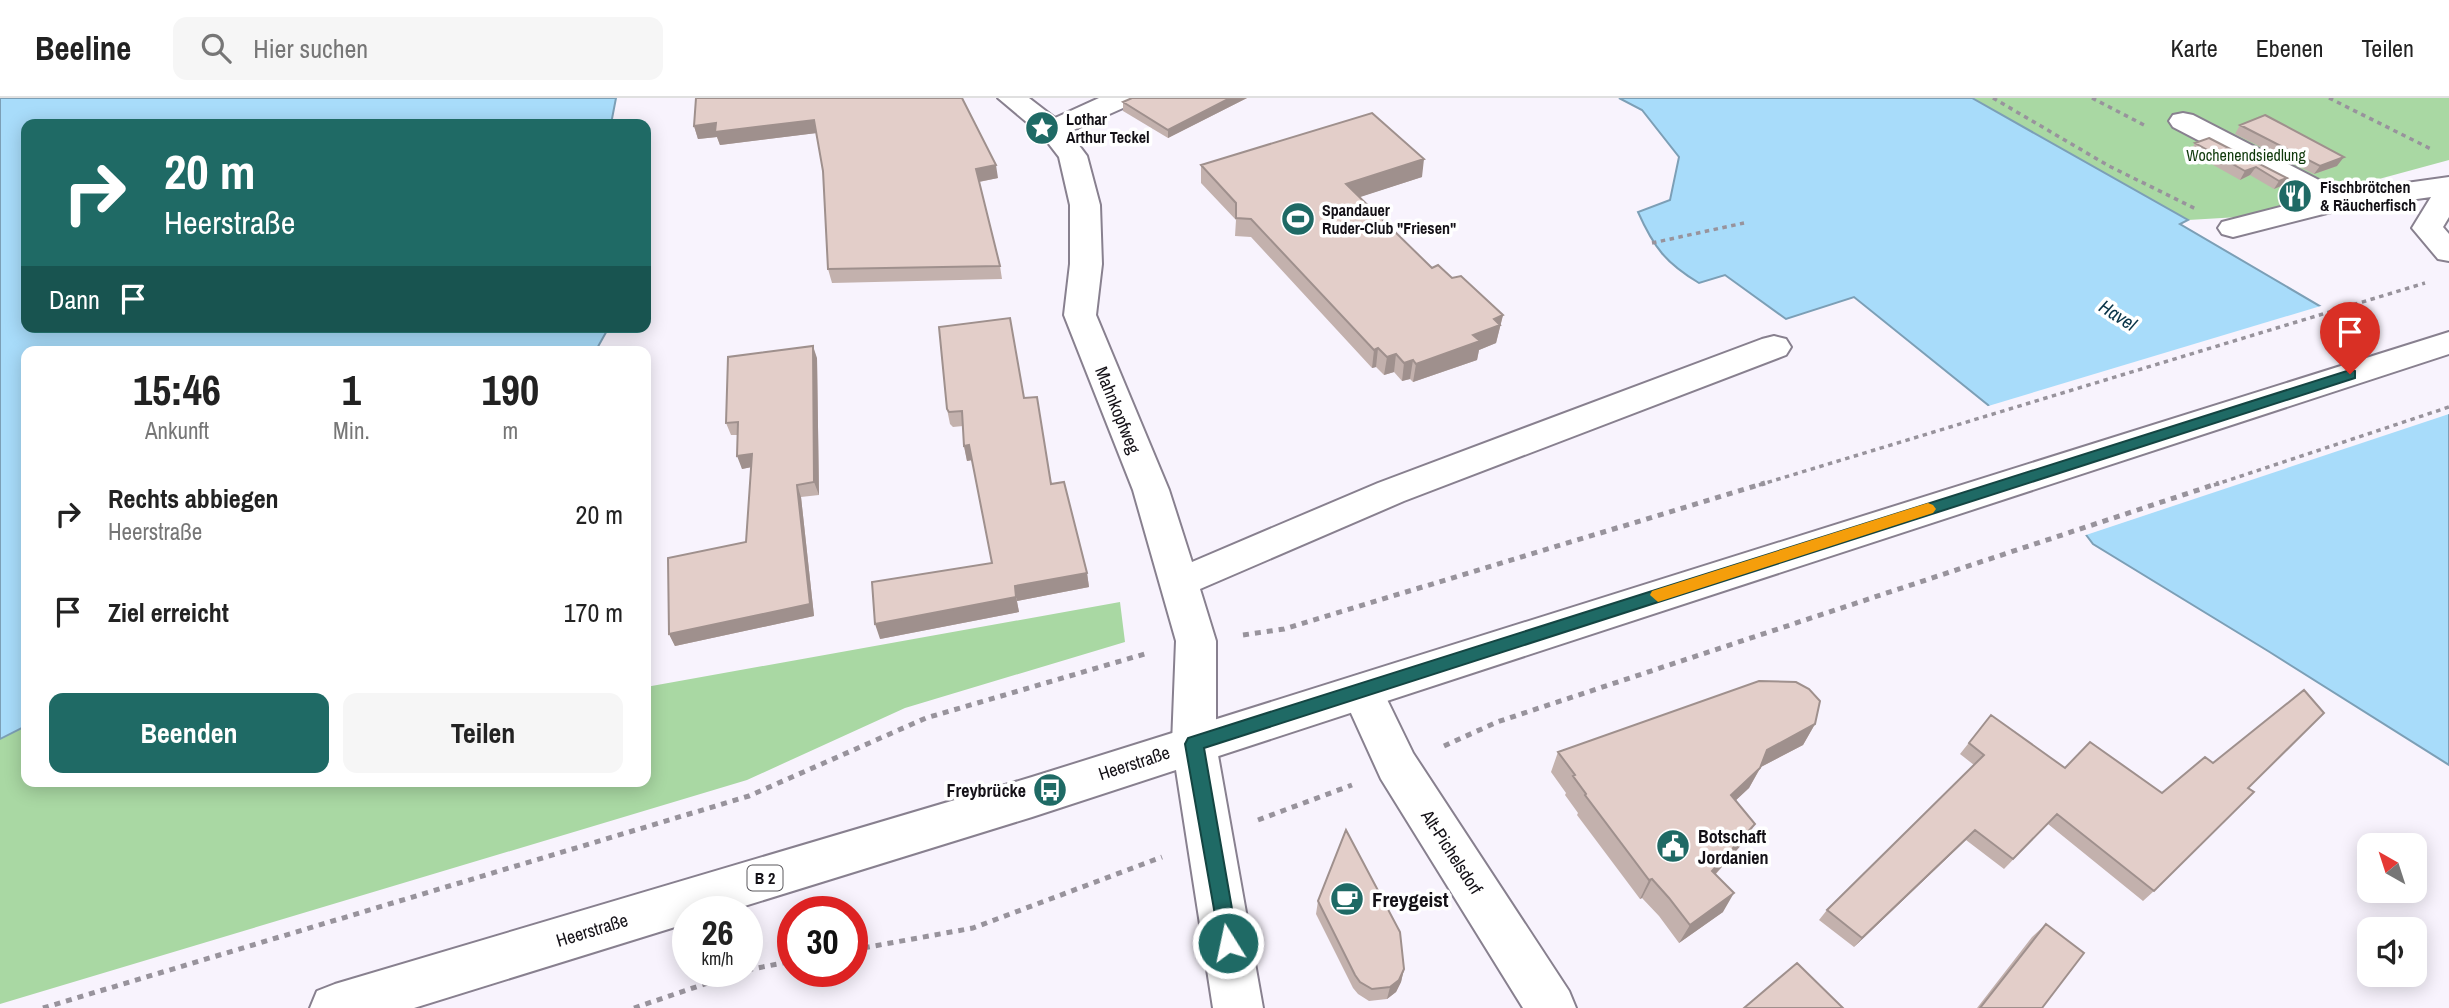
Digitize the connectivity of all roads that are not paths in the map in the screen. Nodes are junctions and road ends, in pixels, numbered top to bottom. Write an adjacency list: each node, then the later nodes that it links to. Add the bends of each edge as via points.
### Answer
1 (1013, 98): 4 (main road, Mahnkopfweg)
2 (1122, 98): 4 (main road)
3 (2183, 121): 7 (main road)
4 (1052, 129): 12 (main road, Mahnkopfweg, via 1073,156 1085,205 1086,264 1080,315 1151,490)
5 (2449, 186): 7 (main road)
6 (2449, 192): 9 (main road, via 2427,228)
7 (2338, 201): 8 (main road)
8 (2233, 228)
9 (2449, 252)
10 (2449, 343): 13 (main road, Heerstraße / B 2)
11 (1774, 347): 12 (main road, via 1391,492)
12 (1180, 581): 14 (main road, Mahnkopfweg, via 1196,641)
13 (1362, 691): 14 (main road, Heerstraße / B 2); 17 (main road, Alt-Pichelsdorf, via 1397,766)
14 (1194, 744): 15 (main road, Heerstraße / B 2); 16 (main road)
15 (335, 1008)
16 (1238, 1008)
17 (1552, 1008)

